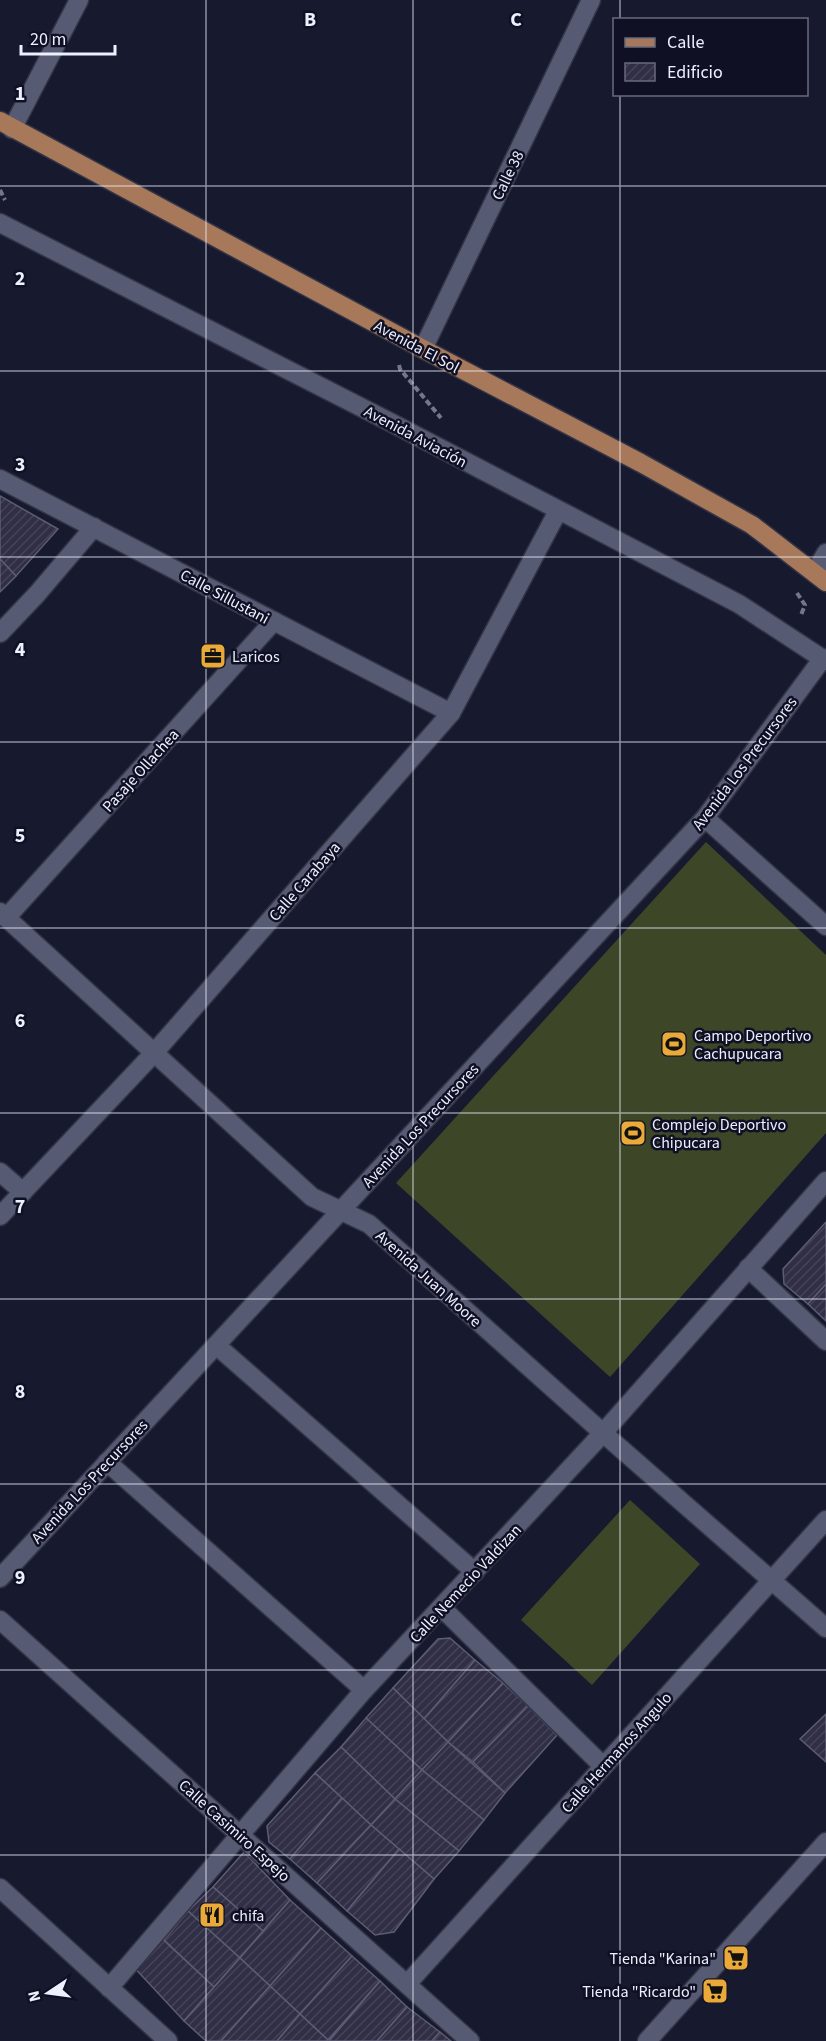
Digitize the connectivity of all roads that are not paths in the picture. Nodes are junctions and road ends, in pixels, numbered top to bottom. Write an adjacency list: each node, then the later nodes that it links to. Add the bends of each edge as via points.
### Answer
1 (79, 0): 3 (street)
2 (591, 0): 5 (street, Calle 38)
3 (6, 125): 5 (main road, Avenida El Sol)
4 (0, 223): 7 (street, Avenida Aviación)
5 (423, 349): 10 (main road, Avenida El Sol, via 752,525)
6 (0, 479): 8 (street, Calle Sillustani)
7 (558, 511): 13 (street, Avenida Aviación, via 739,604); 14 (street, Calle Carabaya)
8 (94, 527): 11 (street, Calle Sillustani); 12 (street)
9 (826, 553): 10 (street)
10 (820, 577)
11 (274, 621): 14 (street, Calle Sillustani); 16 (street, Pasaje Ollachea)
12 (0, 633)
13 (825, 659): 15 (street, Avenida Los Precursores)
14 (451, 713): 18 (street, Calle Carabaya)
15 (705, 818): 17 (street); 22 (street, Avenida Los Precursores)
16 (3, 915): 18 (street, Avenida Juan Moore)
17 (826, 926)
18 (154, 1053): 21 (street, Calle Carabaya); 22 (street, Avenida Juan Moore, via 312,1197)
19 (0, 1172): 21 (street)
20 (826, 1181): 24 (street, Calle Nemecio Valdizan)
21 (22, 1192): 23 (street, Calle Carabaya)
22 (340, 1211): 26 (street, Avenida Los Precursores); 27 (street, Avenida Juan Moore, via 369,1224)
23 (0, 1216)
24 (748, 1268): 25 (street); 27 (street, Calle Nemecio Valdizan)
25 (826, 1341)
26 (216, 1345): 28 (street, Avenida Los Precursores); 30 (street)
27 (603, 1433): 30 (street, Calle Nemecio Valdizan); 32 (street, Avenida Juan Moore)
28 (107, 1462): 31 (street, Avenida Los Precursores); 36 (street)
29 (826, 1520): 32 (street, Calle Hermanos Angulo)
30 (475, 1572): 33 (street, Calle Nemecio Valdizan)
31 (0, 1578)
32 (771, 1580): 35 (street, Avenida Juan Moore); 37 (street, Calle Hermanos Angulo)
33 (442, 1608): 36 (street, Calle Nemecio Valdizan); 37 (street)
34 (0, 1620): 38 (street, Calle Casimiro Espejo)
35 (826, 1628)
36 (364, 1690): 38 (street, Calle Nemecio Valdizan)
37 (603, 1766): 41 (street, Calle Hermanos Angulo)
38 (241, 1835): 41 (street, Calle Casimiro Espejo); 42 (street, Calle Nemecio Valdizan)
39 (826, 1842): 45 (street)
40 (0, 1888): 42 (street)
41 (407, 1984): 44 (street, Calle Casimiro Espejo)
42 (109, 1988): 43 (street)
43 (168, 2041)
44 (470, 2041)
45 (647, 2041)

